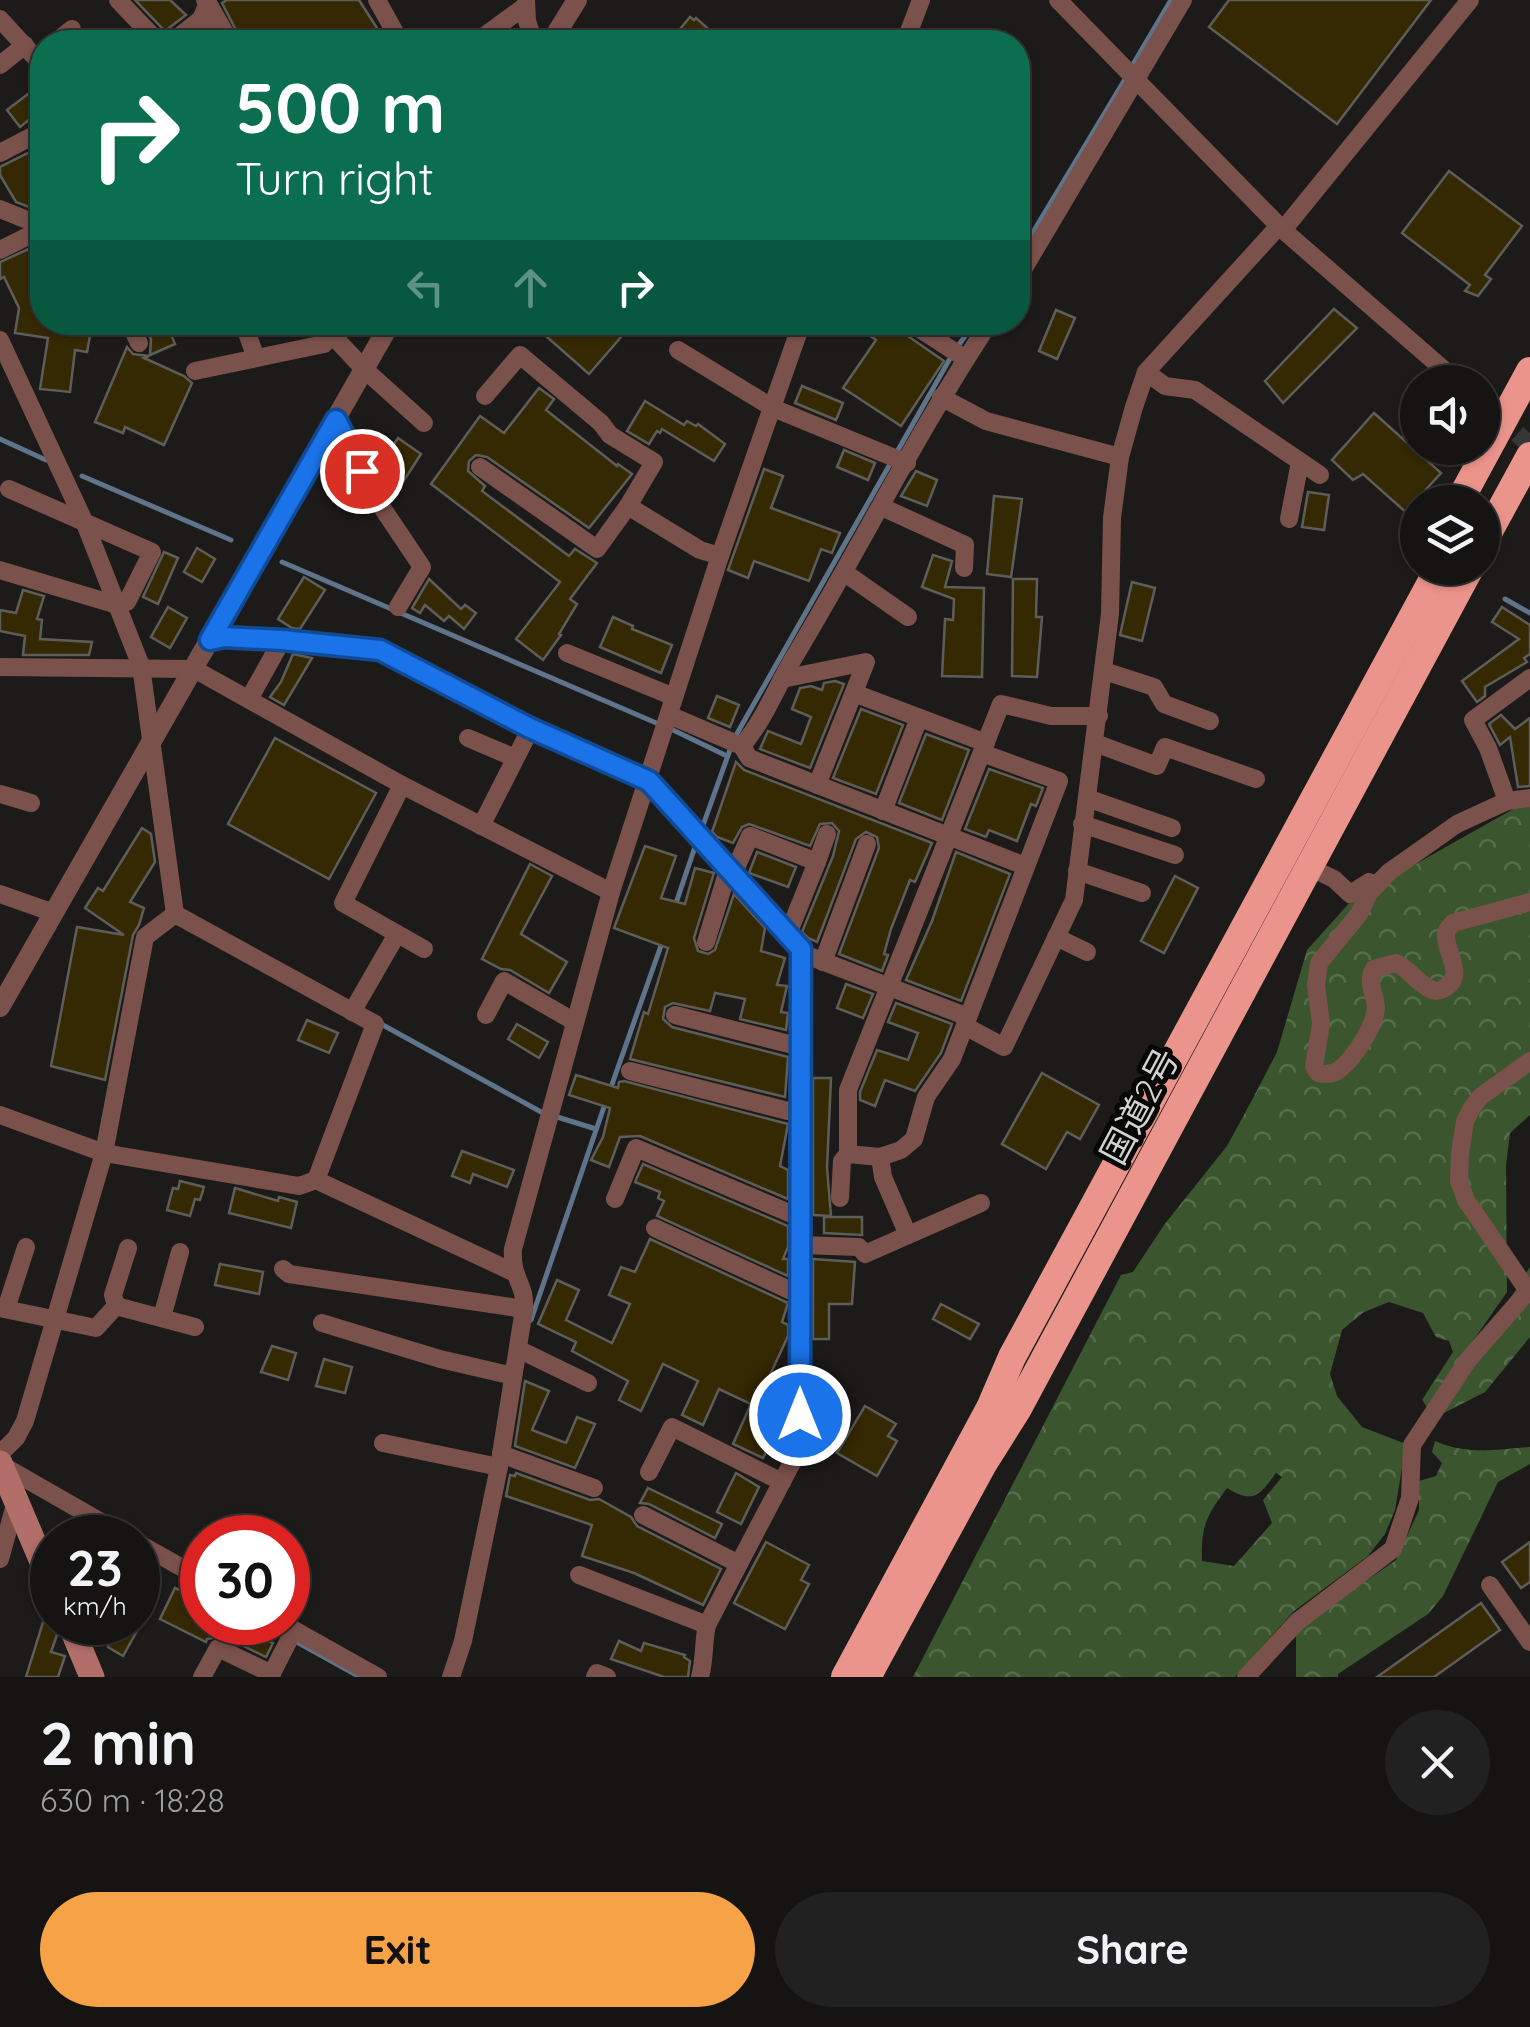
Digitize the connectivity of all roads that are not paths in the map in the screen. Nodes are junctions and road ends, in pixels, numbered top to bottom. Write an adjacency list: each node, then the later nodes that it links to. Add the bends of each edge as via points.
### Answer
1 (118, 0): 11 (street)
2 (377, 0): 14 (street)
3 (577, 0): 17 (street)
4 (921, 0): 18 (street)
5 (1058, 0): 22 (street)
6 (1183, 0): 22 (street)
7 (1470, 0): 27 (street)
8 (525, 3): 15 (street); 16 (street)
9 (205, 8): 12 (street); 13 (street)
10 (0, 18): 19 (street)
11 (147, 30)
12 (184, 30)
13 (221, 30)
14 (394, 30)
15 (491, 30)
16 (531, 30)
17 (558, 30)
18 (910, 30)
19 (30, 49)
20 (30, 58): 21 (street)
21 (0, 65)
22 (1131, 73): 27 (street); 30 (street)
23 (30, 137): 24 (street)
24 (0, 152)
25 (0, 209): 26 (street)
26 (30, 223)
27 (1282, 228): 44 (street); 48 (street)
28 (30, 234): 29 (street)
29 (0, 250)
30 (1030, 256)
31 (135, 335): 39 (street)
32 (248, 335): 42 (street)
33 (332, 335): 45 (street)
34 (384, 335): 45 (street)
35 (798, 335): 52 (street)
36 (930, 335): 43 (street)
37 (981, 335): 43 (street)
38 (0, 340): 69 (street)
39 (139, 343)
40 (324, 344): 42 (street)
41 (678, 350): 52 (street)
42 (256, 358): 46 (street)
43 (966, 358): 50 (street)
44 (1439, 365)
45 (364, 369): 53 (street); 54 (street)
46 (194, 371)
47 (1530, 371): 61 (highway)
48 (1146, 372): 56 (street); 57 (street, via 1165,386 1196,390)
49 (485, 396): 65 (street, via 520,355 610,436 654,462)
50 (941, 397): 56 (street, via 986,421); 58 (street)
51 (1530, 400): 62 (highway)
52 (773, 408): 58 (street); 71 (street)
53 (336, 420): 79 (street, via 422,568); 81 (street)
54 (424, 422)
55 (1530, 456): 67 (highway)
56 (1120, 457): 87 (street)
57 (1300, 462): 60 (street); 68 (street)
58 (908, 463): 66 (street)
59 (480, 466): 65 (street, via 596,549)
60 (1320, 475)
61 (1468, 485)
62 (1483, 485)
63 (8, 489): 69 (street)
64 (1530, 491): 70 (highway)
65 (628, 506): 71 (street)
66 (882, 507): 72 (street, via 965,545); 74 (street)
67 (1500, 511)
68 (1289, 519)
69 (84, 521): 78 (street); 78 (street, via 152,552 127,602)
70 (1500, 543)
71 (720, 556): 93 (street)
72 (964, 568)
73 (0, 570): 78 (street)
74 (845, 573): 80 (street); 89 (street)
75 (1419, 585): 98 (highway)
76 (1455, 585): 98 (highway, 国道2号)
77 (1458, 585): 123 (highway, 国道2号)
78 (117, 605): 84 (street)
79 (398, 607)
80 (908, 617)
81 (210, 640): 82 (street); 86 (street)
82 (282, 640): 90 (street); 96 (street, via 380,650)
83 (566, 653): 93 (street)
84 (141, 666): 85 (street); 86 (street); 99 (street)
85 (0, 667)
86 (194, 669): 99 (street); 107 (street)
87 (1104, 671): 92 (street); 95 (street, via 1154,687 1164,704)
88 (1530, 678): 111 (street, via 1473,720)
89 (782, 679): 91 (street, via 866,662); 101 (street)
90 (253, 692)
91 (854, 693): 94 (street); 106 (street)
92 (1100, 716): 100 (street); 102 (street, via 1051,716 1001,704)
93 (668, 717): 101 (street); 105 (street)
94 (918, 718): 102 (street); 113 (street)
95 (1210, 721)
96 (530, 728): 103 (street); 105 (street)
97 (468, 738): 103 (street)
98 (1348, 738): 179 (highway, 国道2号)
99 (152, 742): 131 (street); 132 (street)
100 (1095, 743): 104 (street, via 1158,766 1165,747); 109 (street)
101 (742, 746): 106 (street, via 748,758)
102 (984, 748): 118 (street); 122 (street, via 1059,781)
103 (515, 758): 115 (street)
104 (1256, 779)
105 (649, 781): 124 (street); 127 (street)
106 (817, 785): 113 (street)
107 (402, 786): 115 (street); 133 (street, via 343,903)
108 (0, 794): 112 (street)
109 (1086, 798): 114 (street); 116 (street)
110 (1530, 798): 111 (street)
111 (1508, 801): 126 (street, via 1457,824)
112 (31, 803)
113 (884, 811): 118 (street)
114 (1082, 824): 120 (street); 125 (street)
115 (481, 826): 127 (street)
116 (1172, 828)
117 (827, 834): 121 (street)
118 (949, 836): 122 (street); 141 (street)
119 (867, 844): 140 (street)
120 (1175, 855)
121 (817, 862): 124 (street, via 750,836); 134 (street)
122 (1025, 866): 147 (street)
123 (1311, 868): 126 (street, via 1350,894); 182 (highway, 国道2号)
124 (732, 869): 134 (street); 136 (street)
125 (1077, 871): 128 (street); 135 (street, via 1074,900)
126 (1376, 885): 130 (street, via 1320,964 1318,1073 1340,1069 1373,1021 1374,969 1396,963 1439,991 1454,978 1446,939 1454,923)
127 (611, 892): 146 (street)
128 (1142, 893)
129 (0, 894): 131 (street)
130 (1530, 902)
131 (54, 913): 142 (street)
132 (176, 914): 143 (street); 153 (street, via 144,937)
133 (397, 934): 137 (street); 143 (street)
134 (788, 934): 139 (street)
135 (1056, 938): 138 (street); 147 (street, via 1004,1048)
136 (706, 942)
137 (424, 950)
138 (1086, 952)
139 (801, 953): 140 (street); 148 (street)
140 (823, 962): 141 (street)
141 (889, 988): 147 (street); 154 (street, via 848,1090)
142 (0, 1007)
143 (352, 1012): 156 (street, via 374,1024)
144 (674, 1015): 148 (street)
145 (486, 1016): 146 (street, via 504,982)
146 (575, 1022): 168 (street, via 513,1249)
147 (966, 1022): 155 (street, via 952,1059 926,1097 914,1138)
148 (800, 1047): 152 (street)
149 (1530, 1061): 169 (street, via 1472,1108 1460,1168 1466,1200)
150 (630, 1071): 152 (street)
151 (0, 1114): 153 (street)
152 (800, 1114): 160 (street)
153 (104, 1153): 156 (street, via 299,1186); 175 (street)
154 (848, 1154): 155 (street); 158 (street)
155 (880, 1157): 162 (street)
156 (316, 1180): 168 (street)
157 (615, 1198): 160 (street, via 636,1148)
158 (840, 1198)
159 (981, 1203): 162 (street)
160 (801, 1218): 163 (street)
161 (656, 1228): 170 (street)
162 (908, 1235): 163 (street, via 865,1254 859,1247)
163 (800, 1246): 170 (street)
164 (26, 1247): 172 (street)
165 (128, 1248): 171 (street)
166 (180, 1252): 174 (street)
167 (283, 1269): 173 (street)
168 (513, 1272): 173 (street, via 525,1293)
169 (1529, 1290): 215 (street, via 1468,1360 1412,1444 1410,1498 1393,1550 1298,1622)
170 (800, 1296): 188 (street, via 800,1439)
171 (116, 1306): 174 (street); 175 (street, via 96,1328)
172 (3, 1309): 175 (street)
173 (524, 1309): 178 (street)
174 (162, 1317): 177 (street)
175 (53, 1320): 184 (street, via 24,1422)
176 (322, 1323): 180 (street)
177 (195, 1327)
178 (518, 1349): 180 (street); 181 (street)
179 (1012, 1357): 211 (highway, via 975,1408); 212 (highway, 国道2号)
180 (514, 1376): 185 (street)
181 (588, 1383)
182 (1017, 1410): 213 (highway, 国道2号); 214 (highway, via 998,1468)
183 (384, 1443): 185 (street)
184 (0, 1454)
185 (500, 1460): 189 (street); 207 (street)
186 (0, 1464): 190 (main road); 191 (street)
187 (649, 1472): 188 (street, via 672,1427)
188 (782, 1482): 195 (street)
189 (594, 1488)
190 (16, 1501): 193 (main road); 194 (street)
191 (88, 1515)
192 (644, 1515): 195 (street)
193 (30, 1534)
194 (0, 1558)
195 (739, 1564): 198 (street)
196 (579, 1576): 198 (street)
197 (1490, 1586): 199 (street)
198 (707, 1626): 210 (street)
199 (1530, 1642)
200 (310, 1643): 203 (street)
201 (78, 1645): 205 (main road)
202 (283, 1645): 204 (street)
203 (372, 1675)
204 (271, 1676): 206 (street, via 218,1648)
205 (92, 1677)
206 (202, 1677)
207 (451, 1677)
208 (595, 1677): 209 (street)
209 (607, 1677)
210 (700, 1677)
211 (826, 1677)
212 (845, 1677)
213 (868, 1677)
214 (888, 1677)
215 (1246, 1677)

